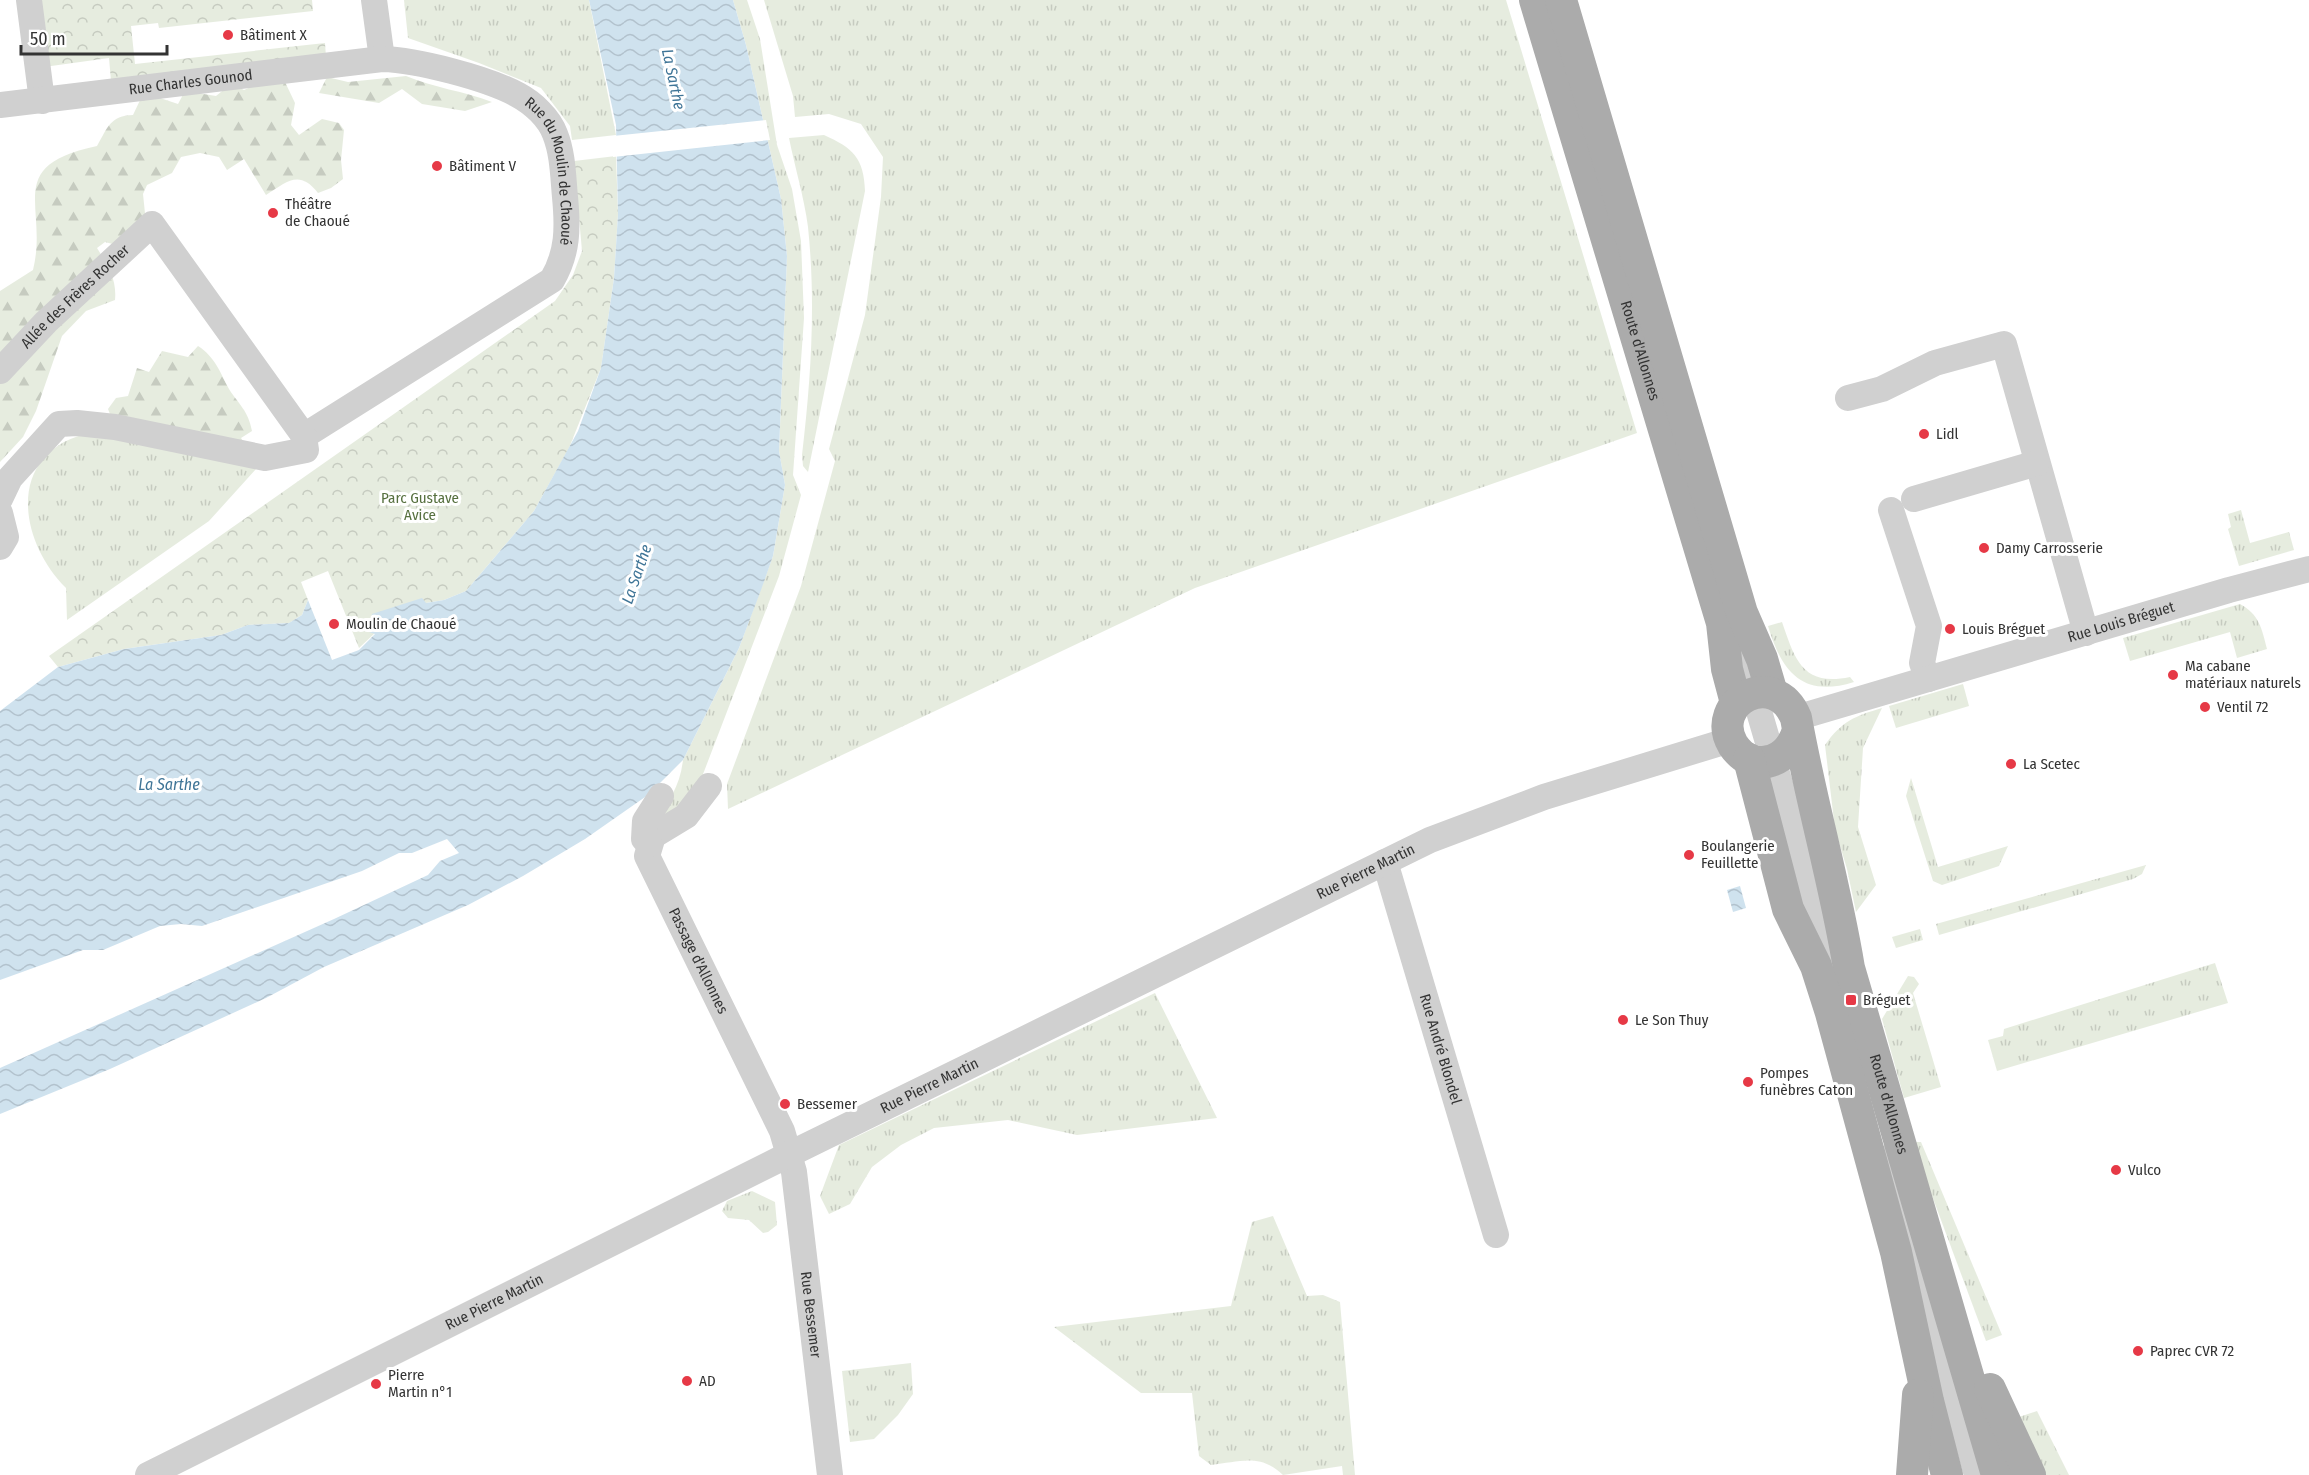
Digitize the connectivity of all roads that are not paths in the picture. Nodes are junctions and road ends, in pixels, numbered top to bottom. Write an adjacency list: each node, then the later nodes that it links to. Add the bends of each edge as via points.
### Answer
1 (29, 0): 7 (street)
2 (374, 0): 6 (street)
3 (1535, 0): 19 (main road, Route d'Allonnes, via 1722,623 1727,669)
4 (1549, 0): 19 (street)
5 (1561, 0): 19 (main road, Route d'Allonnes, via 1742,613 1762,659)
6 (382, 59): 7 (street, Rue Charles Gounod); 11 (street, Rue du Moulin de Chaoué, via 411,62 472,78 517,94 533,105 555,132 561,156 568,229 566,248 552,280 538,291)
7 (42, 100): 8 (street, Rue Charles Gounod)
8 (0, 105)
9 (0, 371): 11 (street, Allée des Frères Rocher, via 46,322 152,224)
10 (1848, 398): 12 (street, via 1882,389 1935,363 2004,344)
11 (303, 436): 13 (street, via 306,450 265,458 115,427 59,424 10,478)
12 (2037, 463): 17 (street); 18 (street, via 1903,505 1929,626 1923,663)
13 (0, 499)
14 (0, 513): 15 (street, via 6,537)
15 (0, 547)
16 (2309, 569): 17 (street, Rue Louis Bréguet)
17 (2085, 633): 18 (street, Rue Louis Bréguet)
18 (1928, 679): 20 (street, Rue Louis Bréguet)
19 (1754, 696): 20 (main road, Route d'Allonnes, via 1787,702); 21 (street); 21 (main road, Route d'Allonnes, via 1728,720)
20 (1797, 724): 21 (main road, via 1790,748); 28 (main road, Route d'Allonnes, via 1837,895 1849,968)
21 (1751, 753): 25 (street, Rue Pierre Martin, via 1496,814); 29 (main road, Route d'Allonnes, via 1788,909 1816,966 1831,1013 1896,1252); 34 (street)
22 (709, 786): 24 (street, via 686,816 653,836)
23 (661, 796): 24 (street, Passage d'Allonnes, via 645,821 644,839)
24 (648, 844): 26 (street, Passage d'Allonnes, via 647,856 656,878)
25 (1384, 862): 26 (street, Rue Pierre Martin); 27 (street, Rue André Blondel)
26 (790, 1154): 30 (street, Rue Pierre Martin); 31 (street, Rue Bessemer)
27 (1496, 1235)
28 (1928, 1242): 35 (main road, Route d'Allonnes); 36 (main road, via 1961,1314 1998,1412)
29 (1913, 1331): 32 (main road, via 1918,1389); 33 (main road, Route d'Allonnes)
30 (148, 1475)
31 (830, 1475)
32 (1912, 1475)
33 (1947, 1475)
34 (1977, 1475)
35 (1997, 1475)
36 (2030, 1475)

